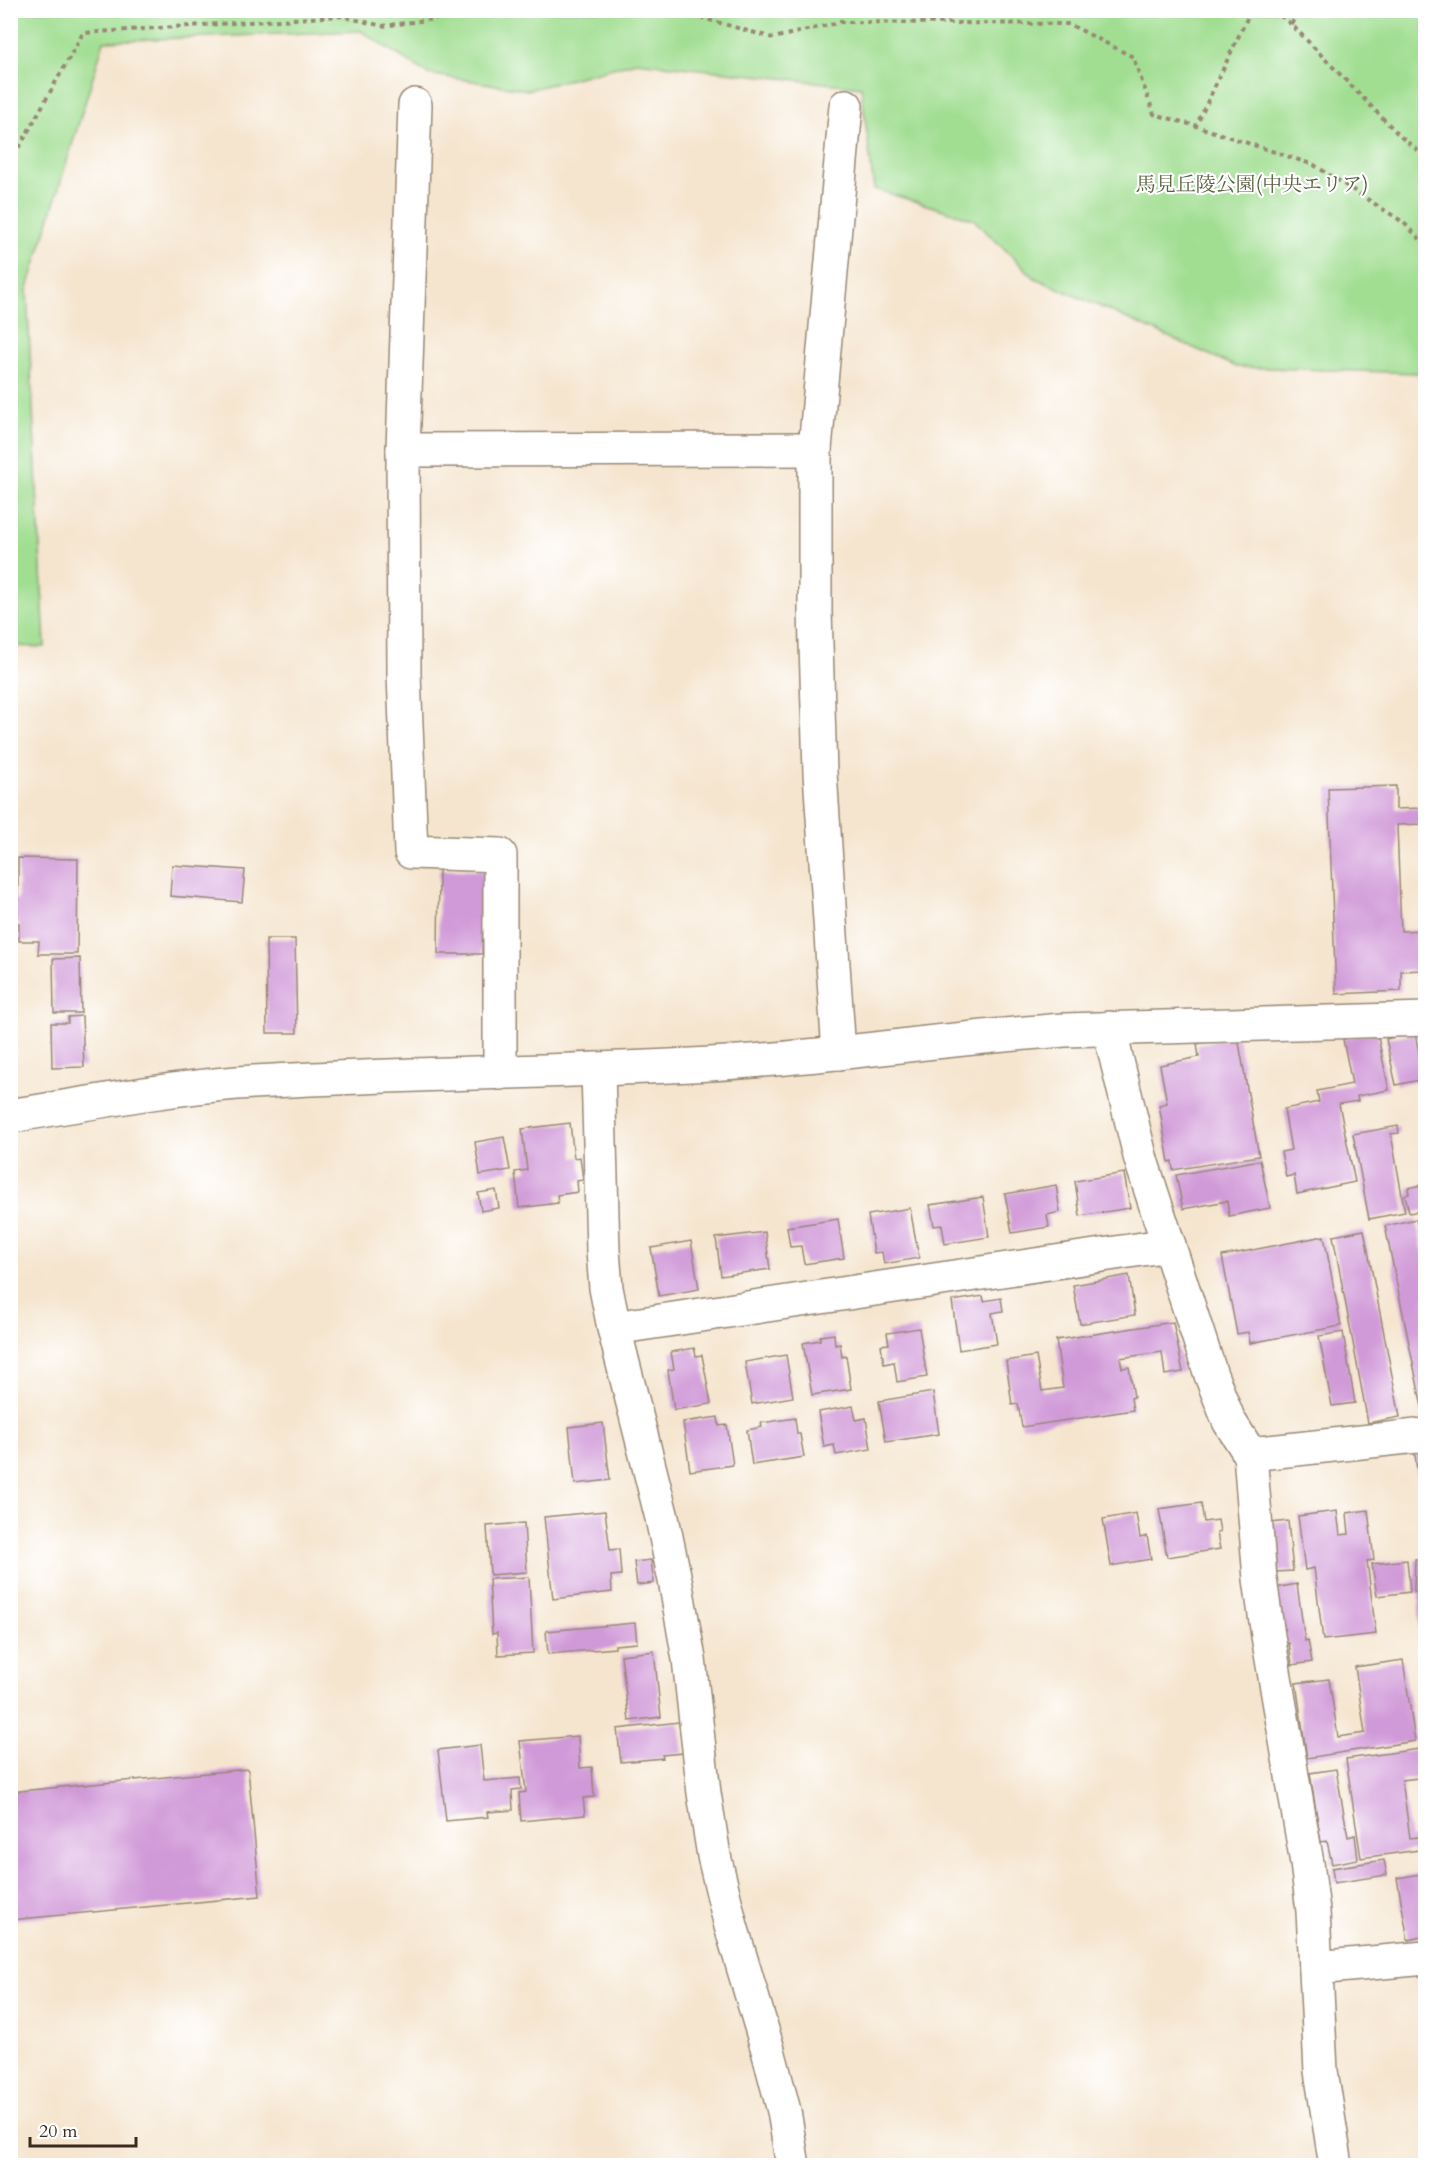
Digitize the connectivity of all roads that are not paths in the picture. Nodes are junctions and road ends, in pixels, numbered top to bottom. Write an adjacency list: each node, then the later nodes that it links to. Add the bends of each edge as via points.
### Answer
1 (415, 105): 4 (street)
2 (846, 106): 3 (street)
3 (815, 449): 4 (street); 7 (street, via 820,774)
4 (403, 450): 9 (street, via 404,674 411,852 500,855)
5 (1425, 1019): 6 (street)
6 (1108, 1028): 7 (street, via 1015,1033); 11 (street, via 1130,1120)
7 (839, 1053): 8 (street)
8 (598, 1070): 9 (street); 12 (street, via 603,1251)
9 (500, 1073): 10 (street, via 235,1084)
10 (10, 1116)
11 (1168, 1245): 12 (street); 14 (street, via 1229,1422)
12 (614, 1328): 17 (street, via 675,1581 714,1856 782,2101)
13 (1425, 1435): 14 (street)
14 (1250, 1454): 16 (street, via 1260,1579 1307,1863)
15 (1425, 1958): 16 (street)
16 (1316, 1968): 18 (street, via 1321,2071)
17 (793, 2166)
18 (1336, 2166)

